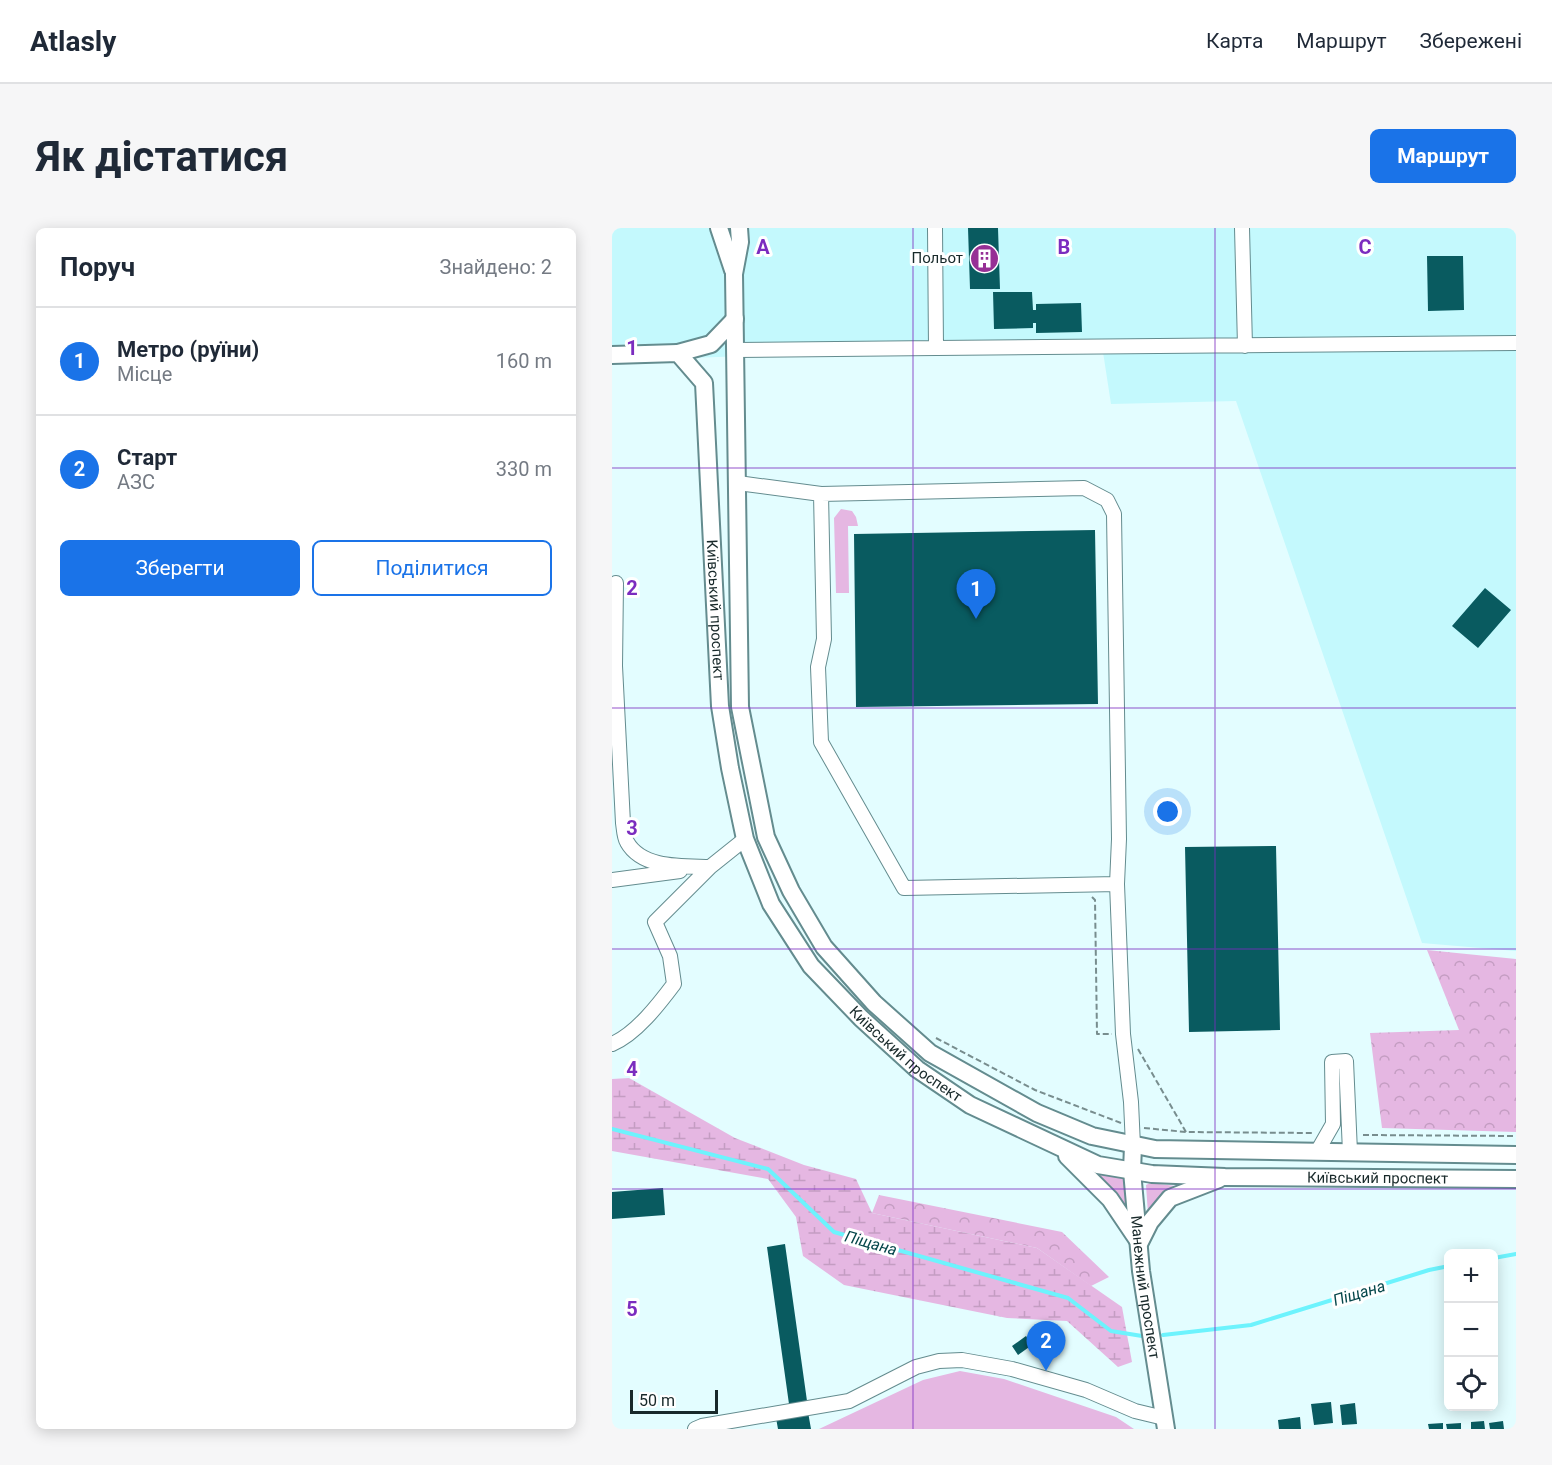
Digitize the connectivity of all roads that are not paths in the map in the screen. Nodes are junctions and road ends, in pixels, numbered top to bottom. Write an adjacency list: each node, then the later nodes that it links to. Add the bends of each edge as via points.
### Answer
1 (719, 228): 5 (main road)
2 (739, 228): 5 (main road)
3 (935, 228): 9 (street)
4 (1242, 228): 8 (street)
5 (734, 274): 6 (main road, Київський проспект)
6 (735, 319): 10 (main road, Київський проспект); 11 (main road, via 711,344)
7 (1516, 343): 8 (street)
8 (1245, 346): 9 (street)
9 (936, 348): 10 (street)
10 (736, 350): 13 (main road, Київський проспект)
11 (678, 353): 12 (main road); 16 (main road, Київський проспект, via 704,383 720,706)
12 (612, 355)
13 (738, 483): 14 (street); 21 (main road, Київський проспект, via 740,707 766,837 791,891 824,947 874,1002 925,1049)
14 (821, 494): 19 (street, via 821,742 904,888); 19 (street, via 1084,488 1107,500 1114,514)
15 (616, 583): 17 (street, via 615,666 626,841 639,856 671,866)
16 (745, 839): 17 (street); 22 (main road, Київський проспект, via 771,904 811,966 917,1069)
17 (710, 867): 18 (street); 20 (street, via 655,922 670,956 674,984 655,1010)
18 (612, 880)
19 (1117, 884): 23 (street, via 1123,1034)
20 (612, 1044)
21 (981, 1082): 22 (main road); 23 (main road, Київський проспект, via 1048,1118 1092,1136)
22 (970, 1105): 24 (main road, Київський проспект)
23 (1133, 1146): 25 (main road, Київський проспект); 28 (main road, Манежний проспект)
24 (1060, 1149): 28 (main road, Київський проспект, via 1098,1165); 31 (main road, via 1110,1199)
25 (1317, 1152): 26 (main road, Київський проспект); 26 (street, via 1333,1124 1332,1062 1347,1061)
26 (1350, 1152): 27 (main road, Київський проспект)
27 (1516, 1155)
28 (1132, 1171): 29 (main road, Київський проспект); 31 (main road, Манежний проспект)
29 (1225, 1177): 30 (main road, Київський проспект); 31 (main road, via 1170,1198)
30 (1516, 1179)
31 (1139, 1243): 32 (main road, Манежний проспект)
32 (1165, 1424): 33 (street, via 1086,1390 1012,1369 962,1360 916,1367 849,1401)
33 (695, 1429)

